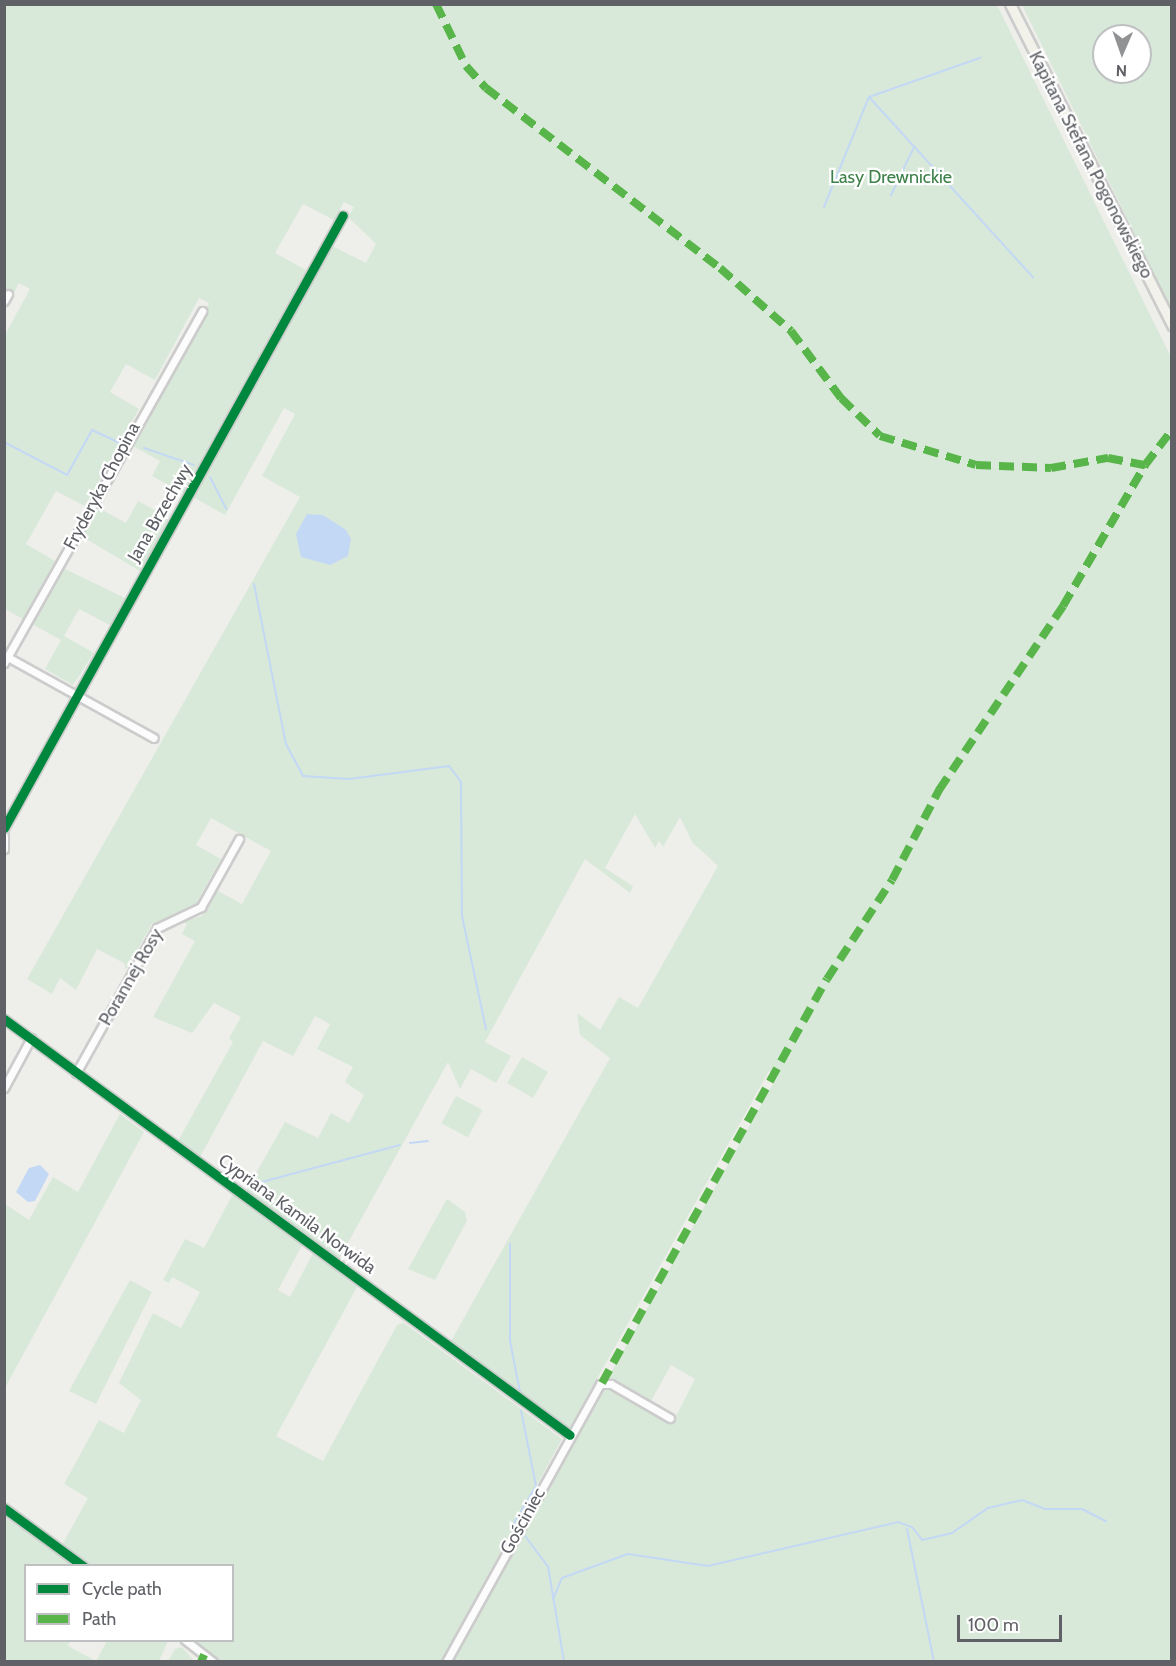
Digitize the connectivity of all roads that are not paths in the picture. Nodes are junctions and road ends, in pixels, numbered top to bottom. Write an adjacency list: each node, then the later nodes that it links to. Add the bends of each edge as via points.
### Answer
1 (1010, 4): 4 (main road, Kapitana Stefana Pogonowskiego)
2 (343, 214): 6 (street, Jana Brzechwy)
3 (202, 311): 5 (street, Fryderyka Chopina)
4 (1172, 325)
5 (6, 658): 6 (street)
6 (74, 696): 7 (street); 8 (street, Jana Brzechwy)
7 (154, 738)
8 (4, 828)
9 (4, 836): 11 (street)
10 (239, 839): 14 (street, Porannej Rosy, via 201,907 157,928)
11 (4, 849)
12 (4, 1019): 13 (street, Cypriana Kamila Norwida)
13 (31, 1038): 14 (street, Cypriana Kamila Norwida); 15 (street)
14 (76, 1073): 17 (street, Cypriana Kamila Norwida)
15 (4, 1088)
16 (670, 1418): 17 (street, Gościniec, via 602,1383)
17 (570, 1435): 22 (street, Gościniec)
18 (4, 1508): 19 (street)
19 (80, 1564)
20 (186, 1642): 21 (street)
21 (213, 1662)
22 (446, 1662)

